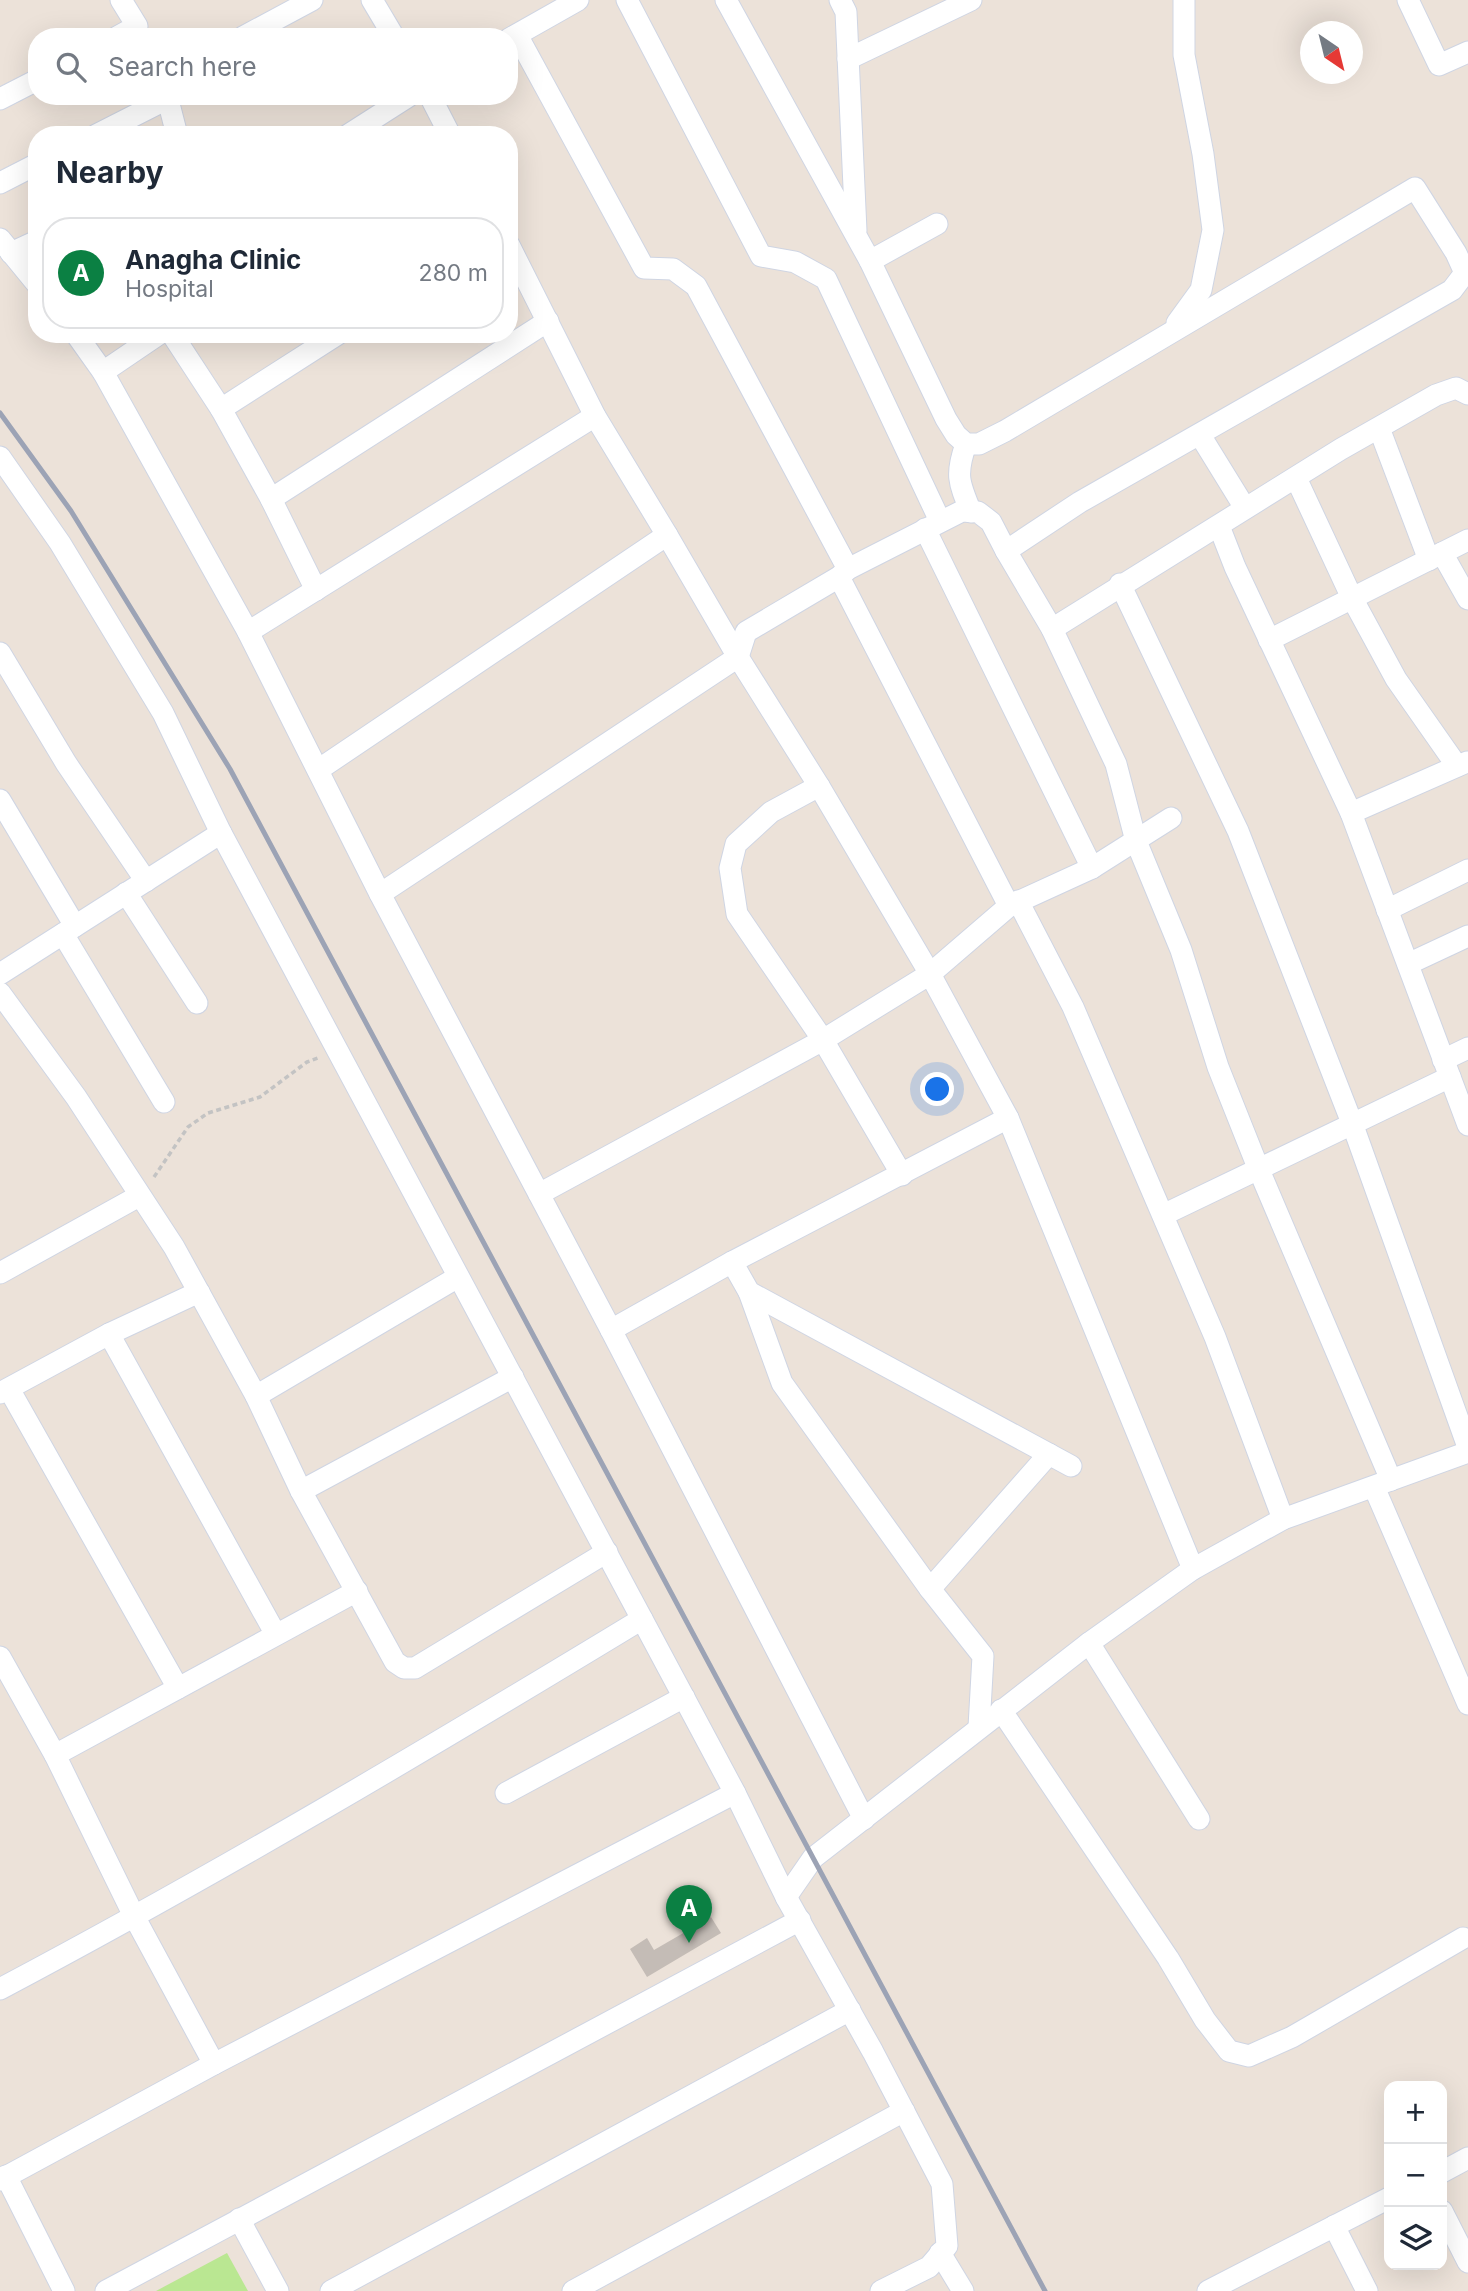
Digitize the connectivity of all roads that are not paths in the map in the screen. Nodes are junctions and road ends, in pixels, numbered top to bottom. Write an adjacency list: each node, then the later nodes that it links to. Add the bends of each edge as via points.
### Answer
1 (121, 0): 12 (street)
2 (372, 0): 14 (street)
3 (627, 0): 58 (street, via 761,256 795,262 825,279)
4 (726, 0): 32 (street)
5 (840, 0): 18 (street, via 846,12)
6 (971, 0): 11 (street)
7 (1184, 0): 39 (street, via 1184,55 1213,230 1201,290)
8 (1408, 0): 17 (street, via 1439,65)
9 (569, 2): 15 (street)
10 (299, 4): 13 (street)
11 (936, 8): 18 (street)
12 (139, 28)
13 (258, 28)
14 (389, 28)
15 (518, 34)
16 (518, 46): 64 (street, via 644,268 673,269 696,286)
17 (1468, 52)
18 (848, 59): 32 (street)
19 (28, 85): 20 (street)
20 (0, 99)
21 (154, 105): 25 (street)
22 (169, 105): 26 (street)
23 (395, 105): 27 (street)
24 (435, 105): 28 (street)
25 (113, 126)
26 (175, 126)
27 (362, 126)
28 (445, 126)
29 (28, 169): 30 (street)
30 (0, 183)
31 (937, 224): 35 (street)
32 (857, 237): 35 (street)
33 (28, 242): 34 (street)
34 (6, 246): 37 (street)
35 (870, 261): 52 (street, via 946,419)
36 (518, 262): 38 (street)
37 (28, 273)
38 (548, 321): 40 (street); 49 (street)
39 (1171, 332): 51 (street, via 1415,188 1465,273 1452,290); 52 (street, via 1005,431 979,444)
40 (518, 340)
41 (82, 343): 46 (street)
42 (146, 343): 46 (street)
43 (178, 343): 48 (street)
44 (324, 343): 48 (street)
45 (514, 343): 55 (street)
46 (103, 372): 70 (street)
47 (1468, 394): 50 (street, via 1456,387)
48 (221, 409): 55 (street)
49 (595, 416): 60 (street); 66 (street)
50 (1379, 428): 54 (street); 63 (street)
51 (1200, 435): 56 (street); 62 (street, via 1080,502)
52 (966, 444): 57 (street, via 958,466)
53 (0, 457): 80 (street, via 60,543 163,713)
54 (1296, 478): 56 (street); 67 (street)
55 (271, 499): 66 (street)
56 (1245, 508): 59 (street)
57 (971, 512): 58 (street, via 962,511); 62 (street, via 991,522)
58 (933, 525): 64 (street); 82 (street)
59 (1219, 526): 65 (street); 71 (street)
60 (667, 535): 73 (street); 75 (street)
61 (1468, 540): 63 (street)
62 (1006, 551): 69 (street)
63 (1436, 556): 67 (street); 68 (street)
64 (843, 573): 73 (street, via 746,632); 87 (street)
65 (1120, 584): 69 (street); 101 (street, via 1238,831)
66 (316, 590): 70 (street)
67 (1352, 598): 71 (street); 74 (street, via 1396,679)
68 (1468, 599)
69 (1052, 628): 81 (street, via 1116,764)
70 (248, 632): 75 (street)
71 (1269, 640): 78 (street)
72 (0, 653): 84 (street, via 66,763)
73 (738, 657): 76 (street); 86 (street)
74 (1462, 764): 78 (street)
75 (318, 771): 86 (street)
76 (819, 786): 93 (street); 96 (street, via 771,812 736,844 730,867 737,914)
77 (0, 800): 89 (street)
78 (1351, 813): 88 (street)
79 (1171, 818): 81 (street)
80 (221, 833): 84 (street); 110 (street)
81 (1136, 841): 82 (street); 103 (street, via 1181,950 1218,1067)
82 (1092, 868): 87 (street)
83 (1468, 870): 88 (street)
84 (146, 881): 85 (street)
85 (126, 893): 89 (street); 95 (street)
86 (380, 894): 105 (street)
87 (1014, 904): 93 (street); 107 (street, via 1073,1007)
88 (1387, 910): 91 (street)
89 (69, 930): 92 (street); 99 (street)
90 (1468, 936): 91 (street)
91 (1408, 964): 98 (street)
92 (0, 974)
93 (930, 974): 96 (street); 100 (street)
94 (0, 993): 106 (street, via 76,1097)
95 (197, 1003)
96 (823, 1040): 104 (street); 105 (street)
97 (1468, 1048): 98 (street)
98 (1447, 1068): 101 (street); 102 (street)
99 (164, 1102)
100 (1009, 1118): 104 (street); 125 (street)
101 (1352, 1123): 103 (street); 118 (street)
102 (1468, 1125)
103 (1259, 1170): 107 (street); 121 (street)
104 (902, 1175): 108 (street)
105 (539, 1194): 113 (street)
106 (139, 1196): 109 (street); 111 (street)
107 (1163, 1214): 123 (street)
108 (732, 1262): 112 (street); 113 (street)
109 (0, 1273)
110 (458, 1277): 115 (street); 117 (street)
111 (199, 1292): 114 (street); 117 (street)
112 (749, 1292): 119 (street); 126 (street, via 782,1383)
113 (611, 1330): 140 (street)
114 (109, 1334): 116 (street); 129 (street)
115 (513, 1377): 122 (street); 124 (street)
116 (4, 1391): 132 (street)
117 (256, 1396): 122 (street)
118 (1468, 1449): 121 (street)
119 (1049, 1454): 120 (street); 126 (street)
120 (1071, 1466)
121 (1383, 1483): 123 (street); 134 (street)
122 (301, 1491): 127 (street)
123 (1283, 1519): 125 (street)
124 (607, 1552): 127 (street, via 415,1668 395,1662); 128 (street)
125 (1193, 1569): 130 (street)
126 (930, 1589): 136 (street, via 984,1656)
127 (356, 1591): 129 (street)
128 (642, 1619): 133 (street); 143 (street, via 440,1742)
129 (275, 1633): 132 (street)
130 (1089, 1643): 135 (street); 141 (street)
131 (0, 1657): 137 (street)
132 (178, 1688): 137 (street)
133 (684, 1697): 138 (street); 139 (street)
134 (1468, 1704)
135 (1002, 1710): 136 (street); 145 (street, via 1229,2051 1249,2056 1292,2037)
136 (979, 1727): 140 (street)
137 (55, 1755): 143 (street)
138 (506, 1793)
139 (735, 1793): 142 (street); 148 (street)
140 (864, 1819): 142 (street, via 813,1858)
141 (1199, 1819)
142 (786, 1897): 144 (street)
143 (135, 1917): 146 (street); 148 (street)
144 (800, 1920): 147 (street); 154 (street)
145 (1463, 1938)
146 (0, 1989)
147 (850, 2010): 149 (street); 164 (street)
148 (214, 2064): 152 (street)
149 (904, 2111): 157 (street, via 942,2184 947,2246); 165 (street)
150 (1468, 2158): 151 (street)
151 (1447, 2169)
152 (3, 2178): 161 (street)
153 (1384, 2201): 156 (street)
154 (239, 2219): 162 (street); 163 (street)
155 (1447, 2221): 158 (street)
156 (1334, 2226): 159 (street); 169 (street)
157 (940, 2253): 160 (street); 167 (street)
158 (1468, 2262)
159 (1247, 2282): 168 (street)
160 (915, 2284): 166 (street)
161 (64, 2291)
162 (106, 2291)
163 (278, 2291)
164 (331, 2291)
165 (573, 2291)
166 (881, 2291)
167 (963, 2291)
168 (1208, 2291)
169 (1367, 2291)

